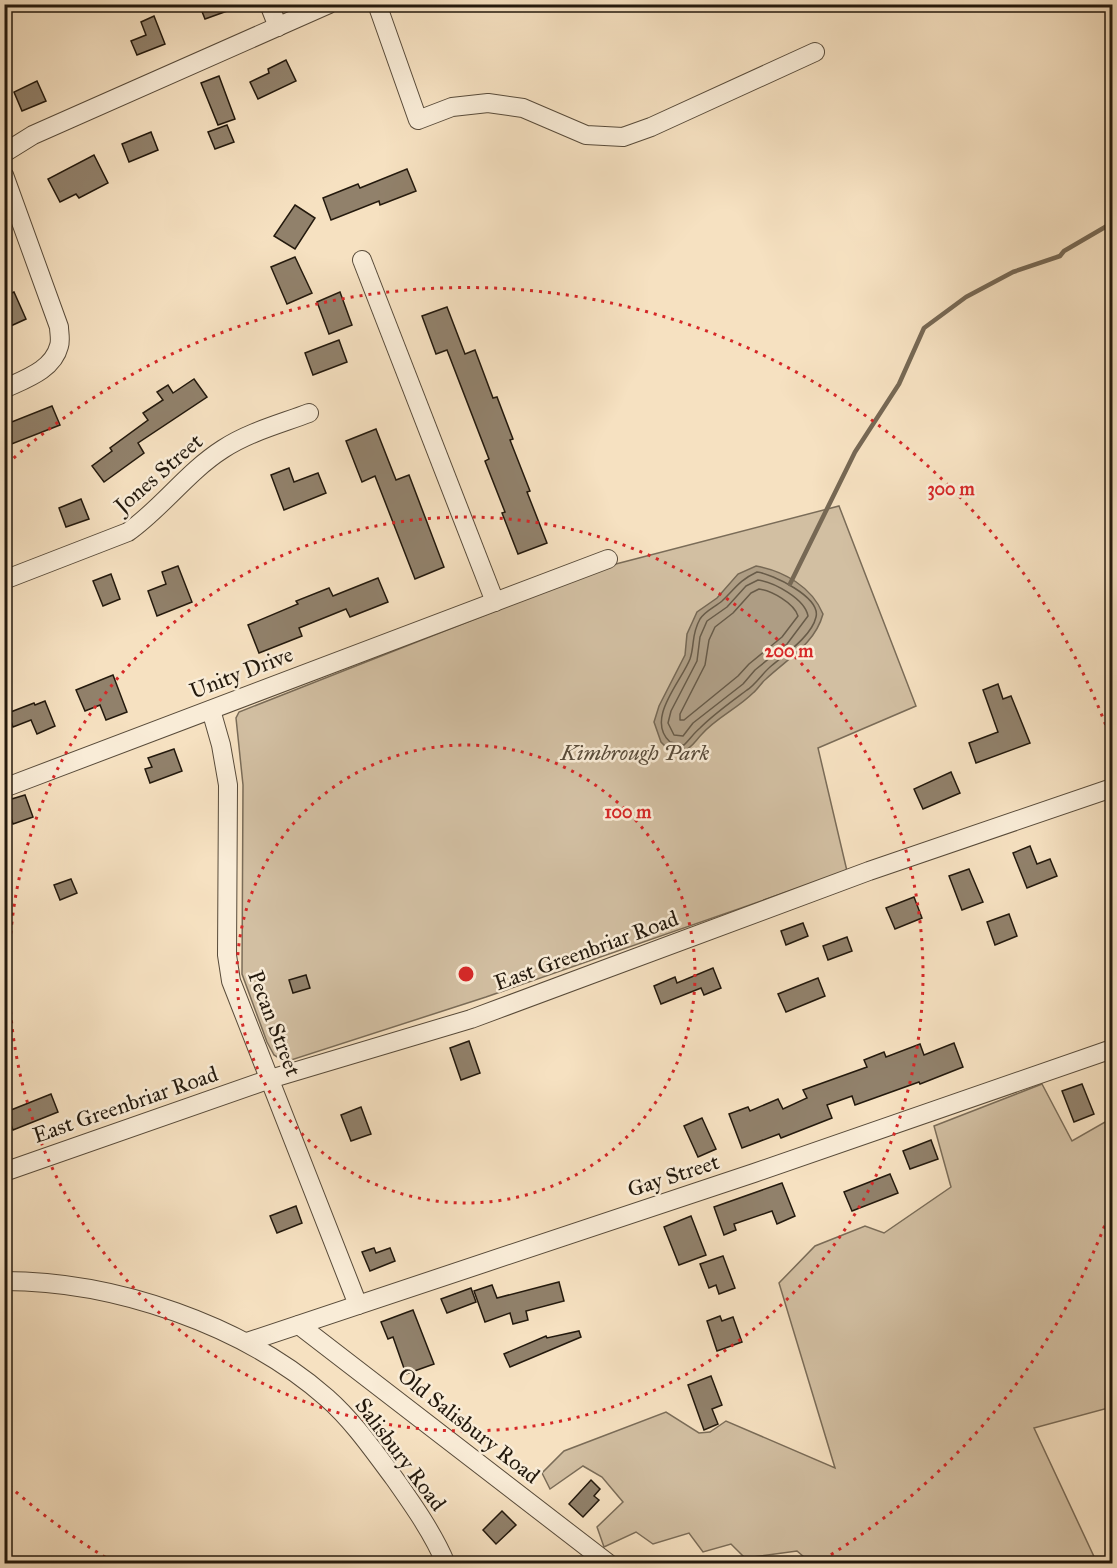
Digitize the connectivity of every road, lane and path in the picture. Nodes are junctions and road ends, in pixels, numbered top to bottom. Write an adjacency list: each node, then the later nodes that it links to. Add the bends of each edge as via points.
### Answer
1 (269, 4): 4 (street)
2 (329, 4): 4 (street)
3 (377, 4): 5 (street, via 418,120 452,107 488,103 523,108 586,135 623,137)
4 (278, 27): 6 (street, via 33,135)
5 (815, 52)
6 (4, 153)
7 (4, 175): 9 (street, via 59,327 60,345 44,368)
8 (362, 260): 13 (street)
9 (4, 389)
10 (309, 413): 12 (street, Jones Street, via 222,449 128,532)
11 (608, 559): 13 (street, Unity Drive)
12 (4, 580)
13 (495, 602): 14 (street, Unity Drive)
14 (211, 710): 15 (street, Unity Drive); 18 (street, Pecan Street, via 228,784 227,955 231,981)
15 (4, 788)
16 (1113, 788): 18 (street, East Greenbriar Road, via 869,871 471,1019)
17 (1113, 1049): 21 (street, Gay Street)
18 (270, 1079): 19 (street, East Greenbriar Road); 21 (street, Pecan Street)
19 (4, 1172)
20 (4, 1281): 23 (street, Salisbury Road, via 35,1281 108,1293 179,1313)
21 (358, 1305): 22 (street, Gay Street)
22 (299, 1324): 23 (street, Gay Street); 25 (street, Old Salisbury Road)
23 (247, 1342): 24 (street, Salisbury Road, via 328,1399 362,1435 417,1510)
24 (446, 1563)
25 (609, 1563)

